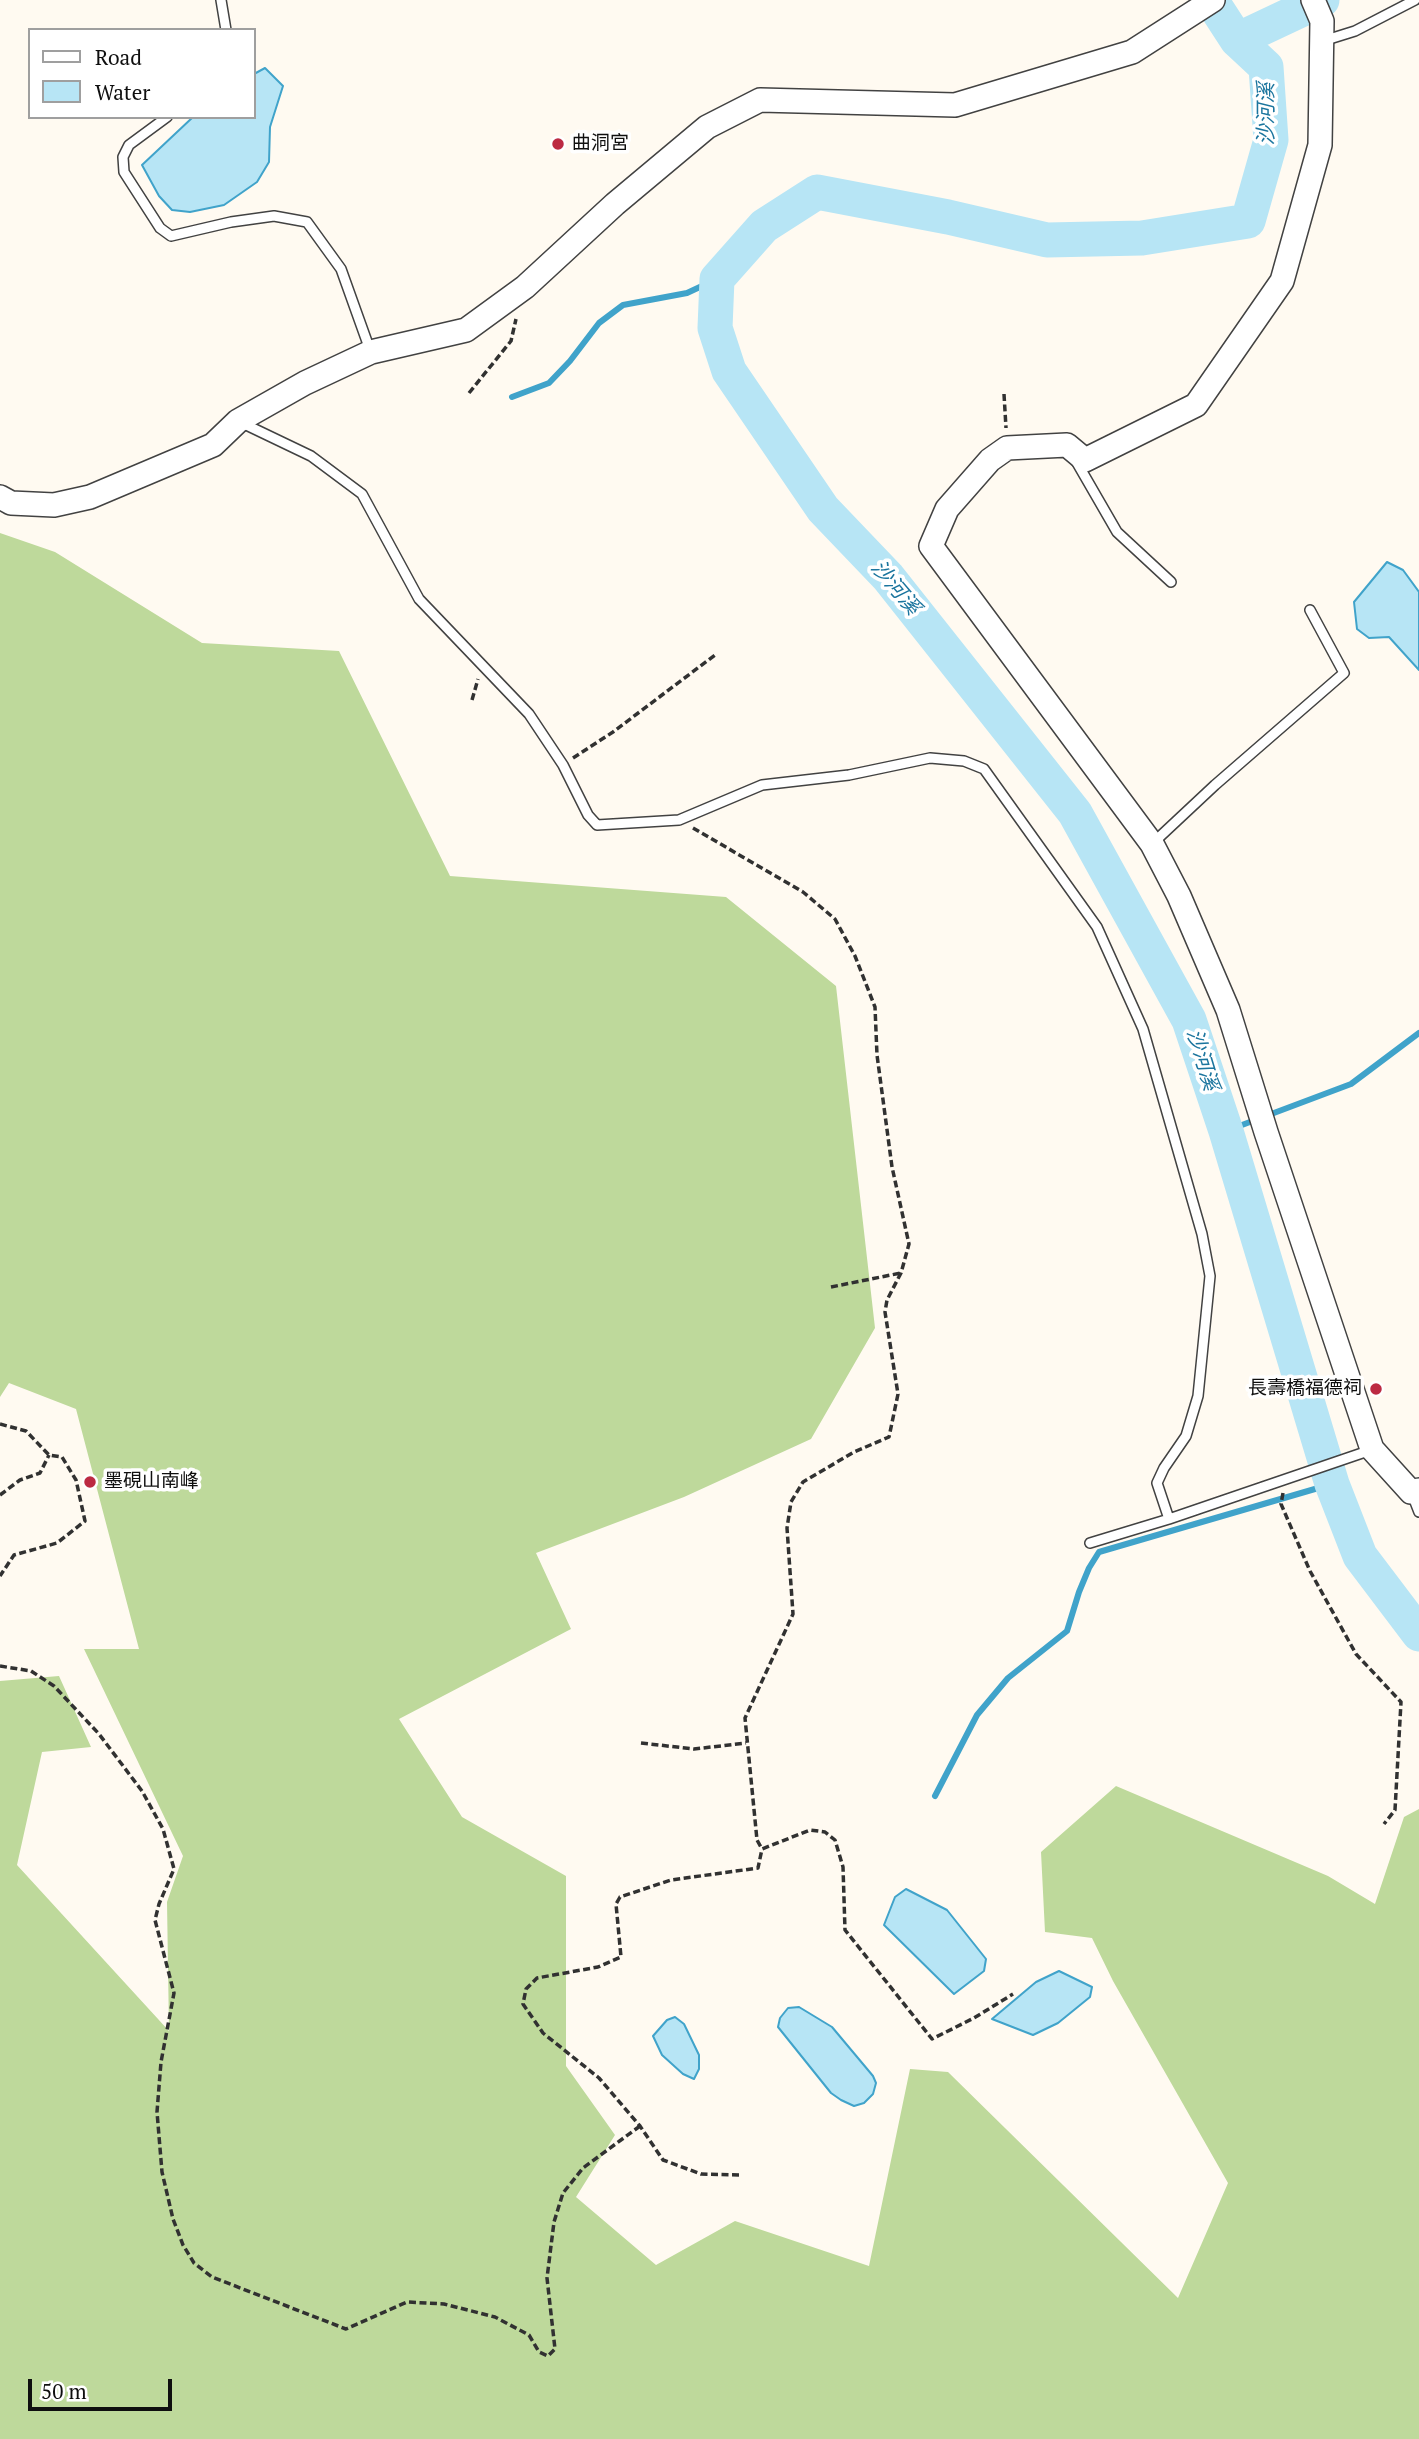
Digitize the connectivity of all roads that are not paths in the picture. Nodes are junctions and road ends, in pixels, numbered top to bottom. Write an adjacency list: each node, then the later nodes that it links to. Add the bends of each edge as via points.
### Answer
1 (221, 0): 5 (lane)
2 (1213, 0): 7 (street, via 1132,52 955,105 760,100 707,127 525,287 466,330)
3 (1415, 0): 4 (lane, via 1355,31)
4 (1319, 21): 9 (street, via 1320,145 1282,281 1196,405 1085,460)
5 (226, 28)
6 (164, 119): 7 (lane, via 129,145 122,157 124,172 160,228 171,236 274,216 307,222 341,269)
7 (371, 352): 8 (street)
8 (238, 421): 10 (street, via 213,445 90,497 54,505 11,503); 16 (lane, via 311,456 362,494 419,599 529,714 597,825 679,820 762,785 849,775 930,758 964,761 984,769 1097,927 1143,1029 1202,1234 1210,1276 1198,1396 1186,1436 1157,1483)
9 (1067, 445): 11 (lane, via 1116,532); 13 (street, via 1007,448 990,460 947,509 931,546)
10 (0, 497)
11 (1171, 582)
12 (1310, 610): 13 (lane, via 1344,673)
13 (1152, 844): 14 (street, via 1228,1010)
14 (1373, 1449): 15 (street); 16 (lane)
15 (1416, 1498)
16 (1169, 1519): 17 (lane)
17 (1090, 1543)

